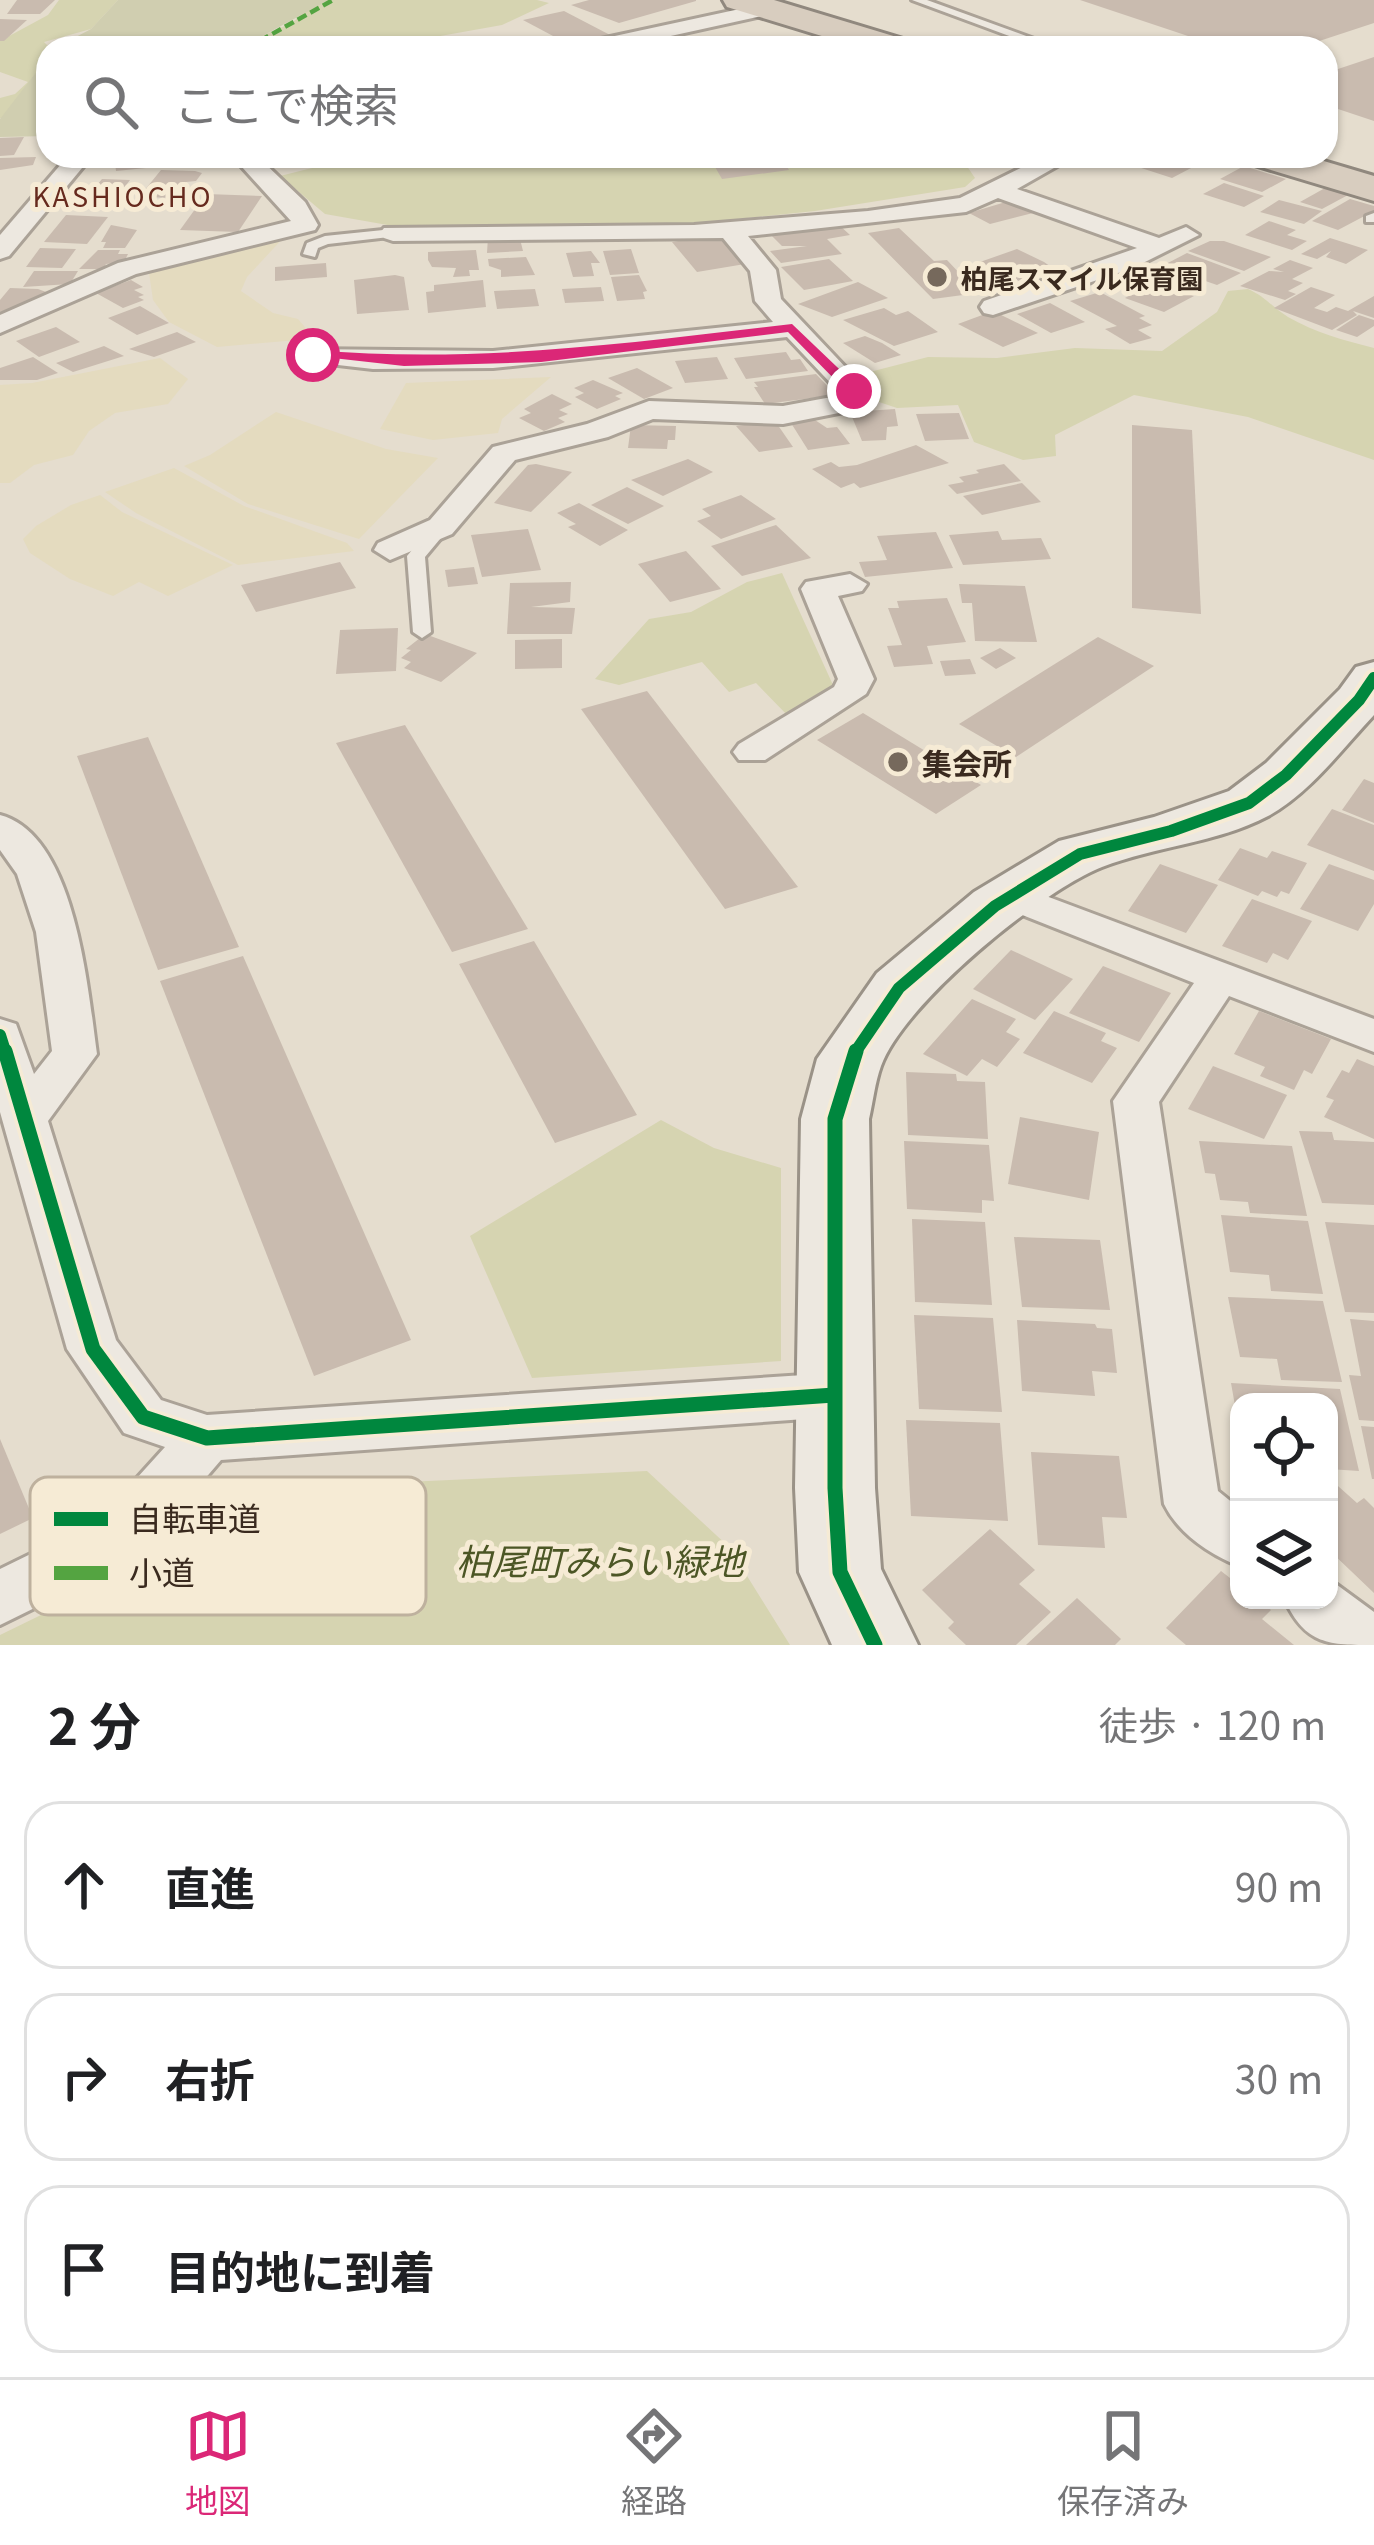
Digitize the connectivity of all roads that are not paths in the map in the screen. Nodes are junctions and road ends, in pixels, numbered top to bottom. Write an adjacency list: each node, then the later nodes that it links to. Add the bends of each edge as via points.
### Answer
1 (917, 0): 5 (lane)
2 (753, 5): 3 (street); 4 (highway)
3 (633, 36)
4 (858, 36)
5 (1019, 36)
6 (70, 168): 19 (street)
7 (256, 168): 12 (street)
8 (1040, 168): 10 (street)
9 (1290, 168): 11 (highway)
10 (998, 190): 13 (street, via 966,206); 18 (street)
11 (1373, 208)
12 (306, 225): 14 (lane); 22 (street, via 127,268)
13 (730, 230): 15 (street); 23 (street, via 763,270 768,301)
14 (393, 233): 15 (street); 20 (lane, via 325,240)
15 (635, 234): 17 (lane)
16 (1186, 235): 18 (street)
17 (605, 241)
18 (1160, 248): 21 (street)
19 (0, 251)
20 (310, 254)
21 (993, 307)
22 (0, 325)
23 (792, 328): 24 (street, via 541,358); 25 (street, via 854,391 848,403 783,415 649,410 504,454)
24 (313, 355)
25 (441, 527): 26 (street); 28 (lane, via 416,556)
26 (390, 550)
27 (850, 584): 30 (street, via 818,589 856,679 848,694)
28 (422, 632)
29 (1374, 678): 32 (street, via 1249,803 1081,854)
30 (752, 752)
31 (0, 827): 36 (street, via 18,842 52,904 75,1054)
32 (1011, 896): 33 (street); 37 (street, via 898,988 850,1059 836,1119)
33 (1220, 976): 35 (street); 40 (street, via 1136,1101 1192,1504)
34 (0, 1035): 36 (street)
35 (1374, 1036)
36 (25, 1118): 38 (street, via 93,1349 143,1417)
37 (834, 1395): 38 (street); 44 (street, via 840,1572)
38 (207, 1438): 39 (street)
39 (173, 1477)
40 (1230, 1534)
41 (30, 1583): 42 (street)
42 (0, 1598)
43 (1325, 1609): 45 (street)
44 (875, 1645)
45 (1371, 1645)

